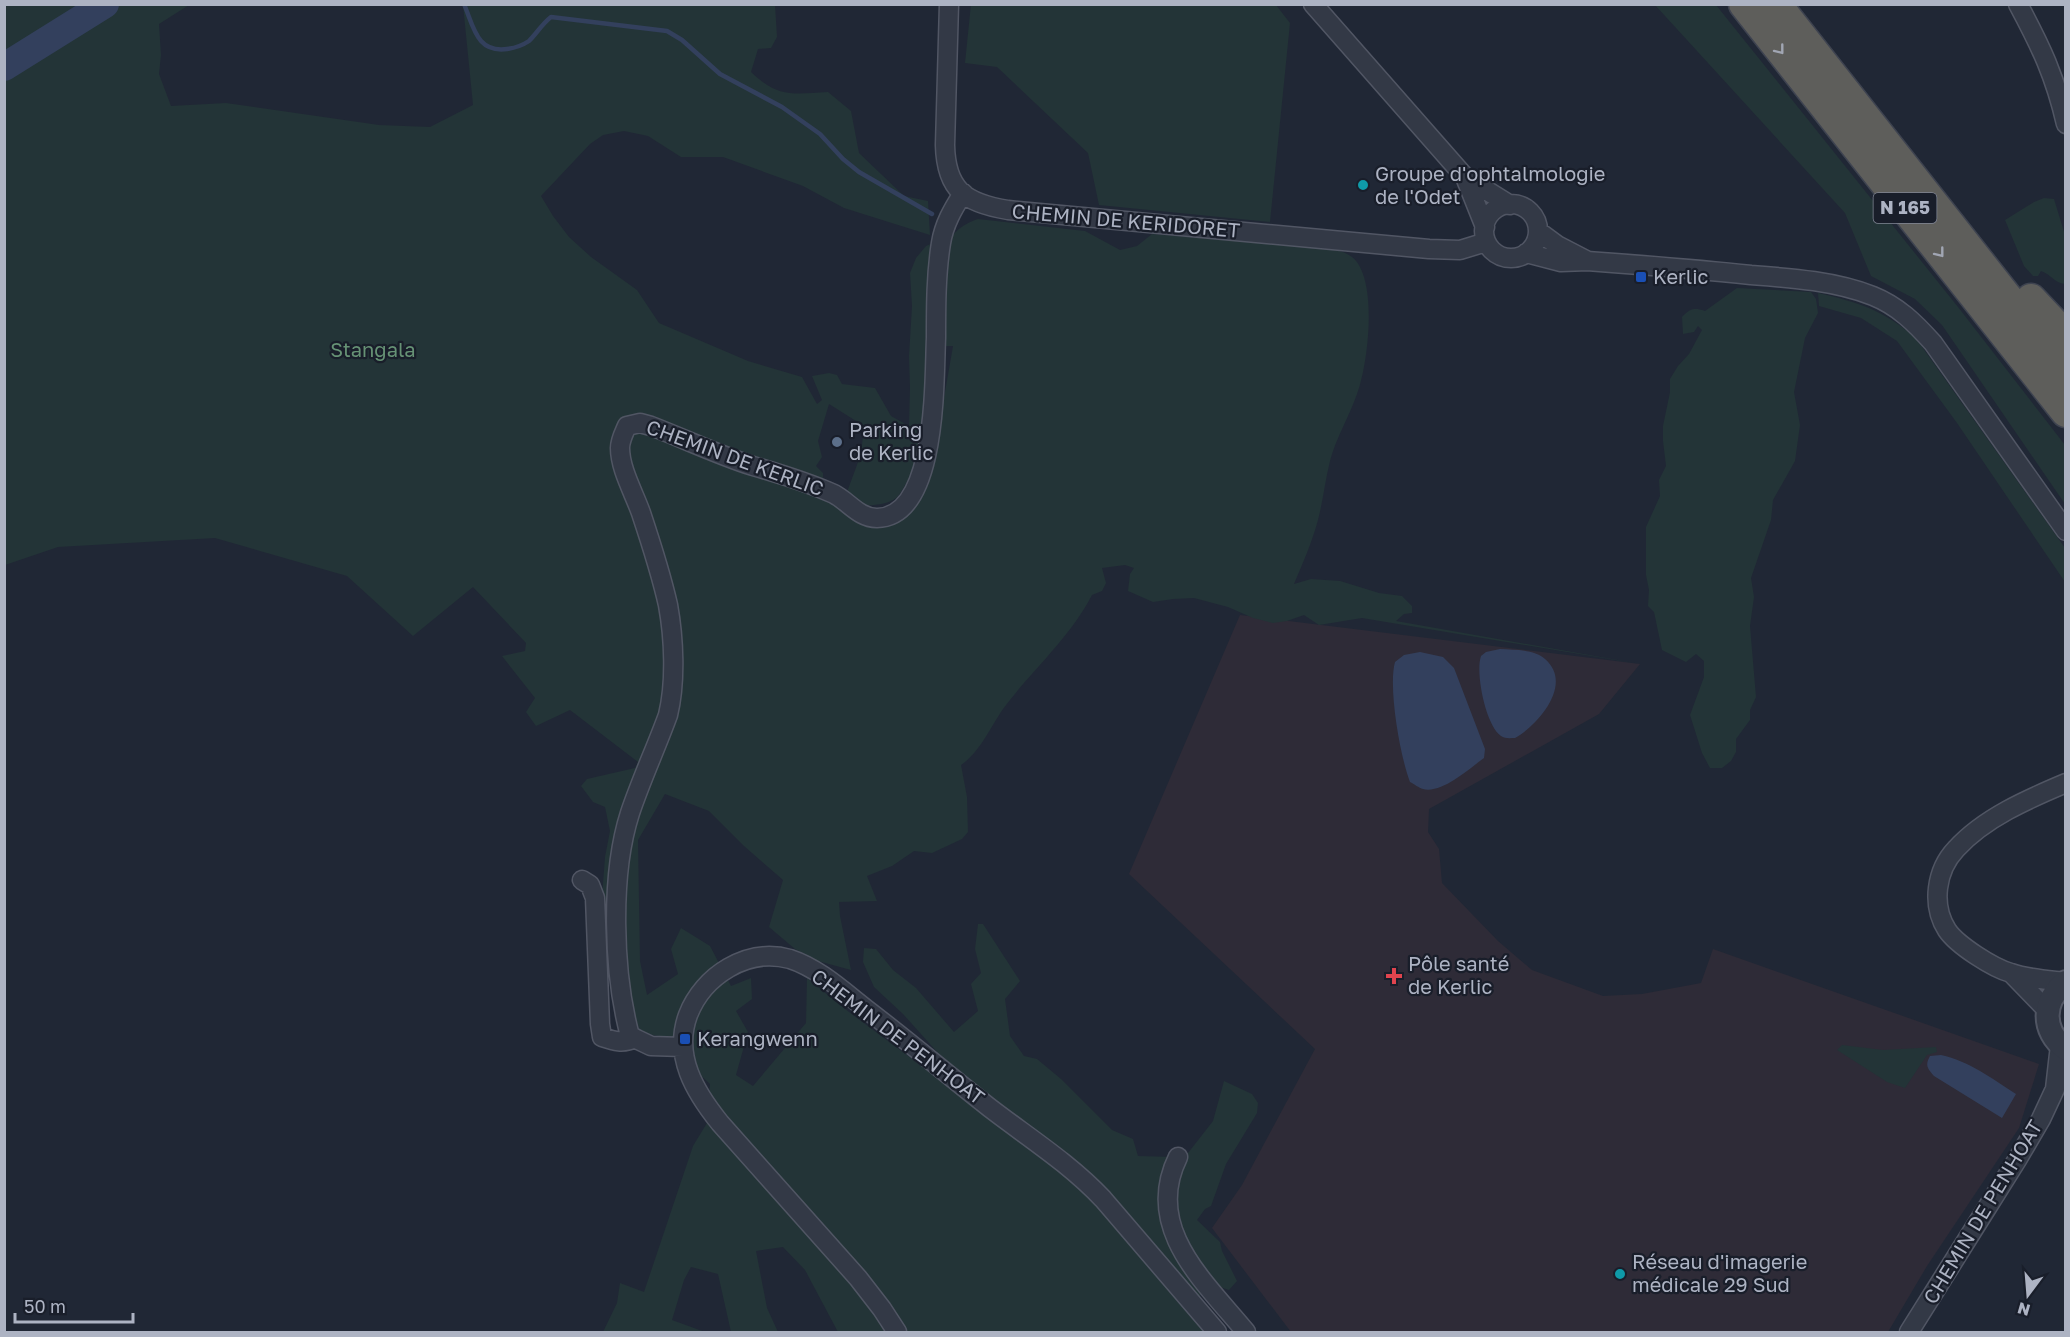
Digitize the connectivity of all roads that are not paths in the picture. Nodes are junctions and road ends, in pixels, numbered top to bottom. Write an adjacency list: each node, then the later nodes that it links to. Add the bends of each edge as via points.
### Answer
1 (949, 4): 9 (street, via 945,158 949,176)
2 (1313, 4): 8 (street)
3 (1744, 4): 17 (highway, N 165, one-way to 17)
4 (1776, 4): 7 (highway, N 165)
5 (2018, 4): 6 (street, via 2051,70)
6 (2066, 124)
7 (1872, 126): 15 (highway); 16 (highway, N 165)
8 (1465, 177): 10 (street); 12 (street)
9 (963, 193): 12 (street, CHEMIN DE KERIDORET, via 981,205 1008,210 1450,250 1471,248); 24 (street, CHEMIN DE KERLIC, via 947,221 940,249 931,434 915,486 896,512 868,517 808,482 640,423 627,426 621,439 621,459 668,605 673,662 670,707 630,813 618,887 616,937 625,1017 630,1036)
10 (1510, 205): 11 (street, via 1531,214); 12 (street, via 1501,206 1488,217)
11 (1538, 231): 13 (street); 14 (street)
12 (1485, 234): 13 (street, via 1490,249 1503,257)
13 (1526, 254): 14 (street, via 1561,261)
14 (1588, 261): 18 (street, via 1809,281 1887,302 1933,343)
15 (2066, 336)
16 (2066, 372)
17 (2066, 412)
18 (2066, 531)
19 (2066, 783): 21 (street, via 1971,834 1955,849 1942,870 1938,901 1947,929 1972,951)
20 (582, 880): 24 (street, via 590,885 595,898 602,1037 626,1042)
21 (2011, 973): 22 (street); 23 (street)
22 (2066, 982): 23 (street, via 2053,994)
23 (2047, 1010): 26 (street, via 2052,1035)
24 (635, 1038): 25 (street, via 651,1046)
25 (683, 1047): 29 (street, CHEMIN DE PENHOAT, via 689,1074 711,1111 873,1296); 30 (street, CHEMIN DE PENHOAT, via 683,1034 695,1000 728,968 750,958 769,957 788,958 813,970 1084,1178)
26 (2063, 1047): 27 (street, CHEMIN DE PENHOAT)
27 (2060, 1083): 32 (street, CHEMIN DE PENHOAT, via 2026,1147)
28 (1178, 1157): 31 (street, via 1167,1190 1172,1229 1193,1268)
29 (897, 1332)
30 (1217, 1332)
31 (1246, 1332)
32 (1909, 1332)

